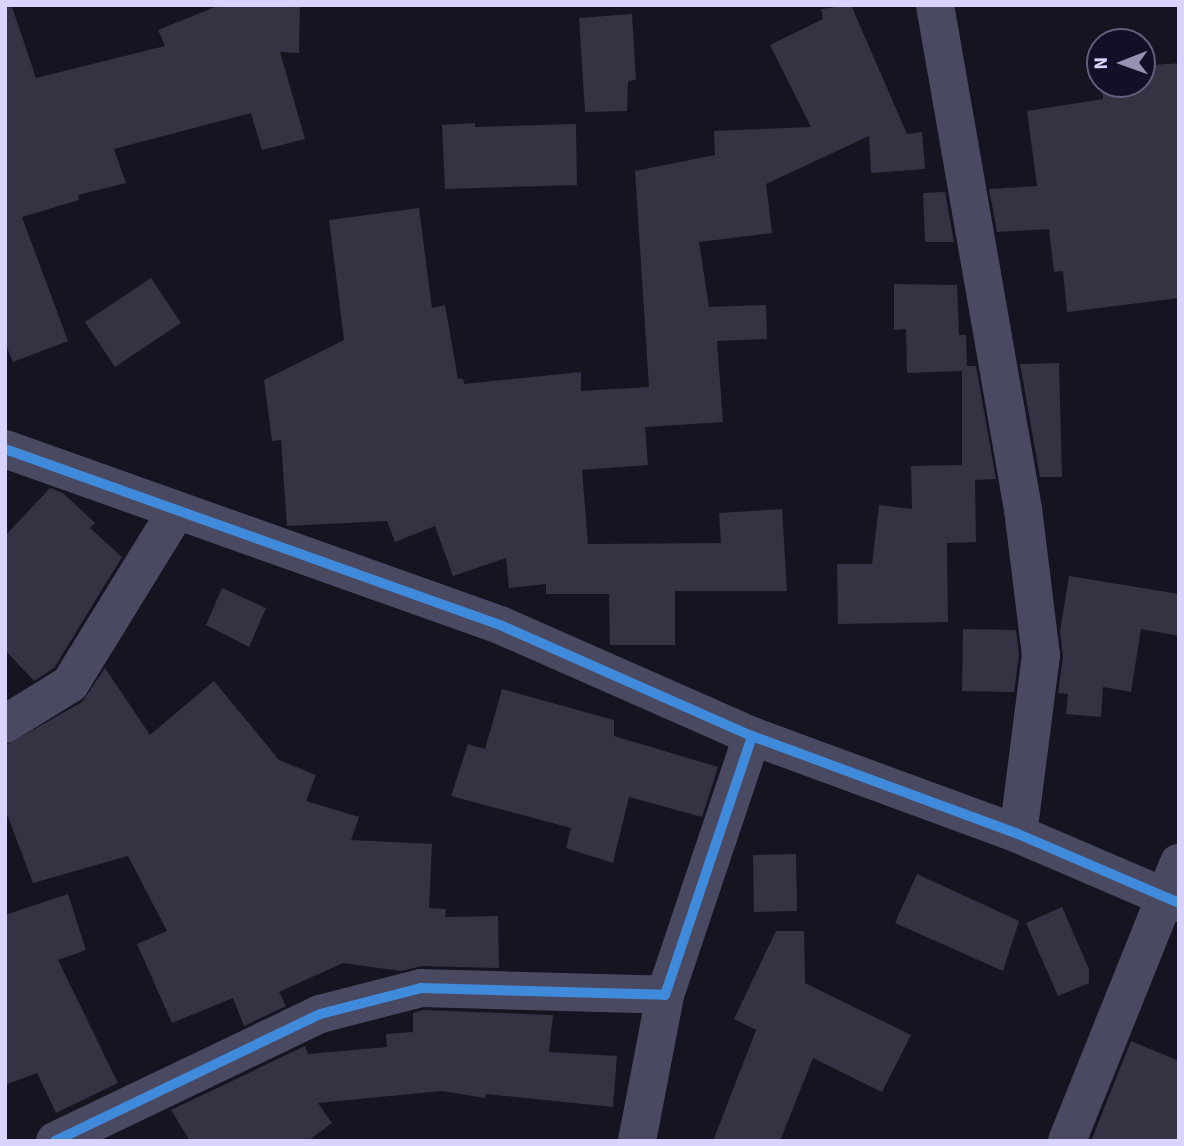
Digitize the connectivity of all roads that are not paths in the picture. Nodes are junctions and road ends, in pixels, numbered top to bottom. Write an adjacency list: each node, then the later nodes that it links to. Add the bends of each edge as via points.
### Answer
1 (935, 5): 6 (street, via 1023,509 1041,655)
2 (5, 449): 3 (street)
3 (177, 510): 4 (street, via 70,684); 5 (street, via 500,625)
4 (5, 724)
5 (752, 736): 6 (street); 8 (street)
6 (1018, 834): 7 (street)
7 (1175, 888): 11 (street)
8 (665, 995): 9 (street, via 421,988 320,1014 173,1080); 10 (street)
9 (55, 1141)
10 (637, 1141)
11 (1067, 1141)

